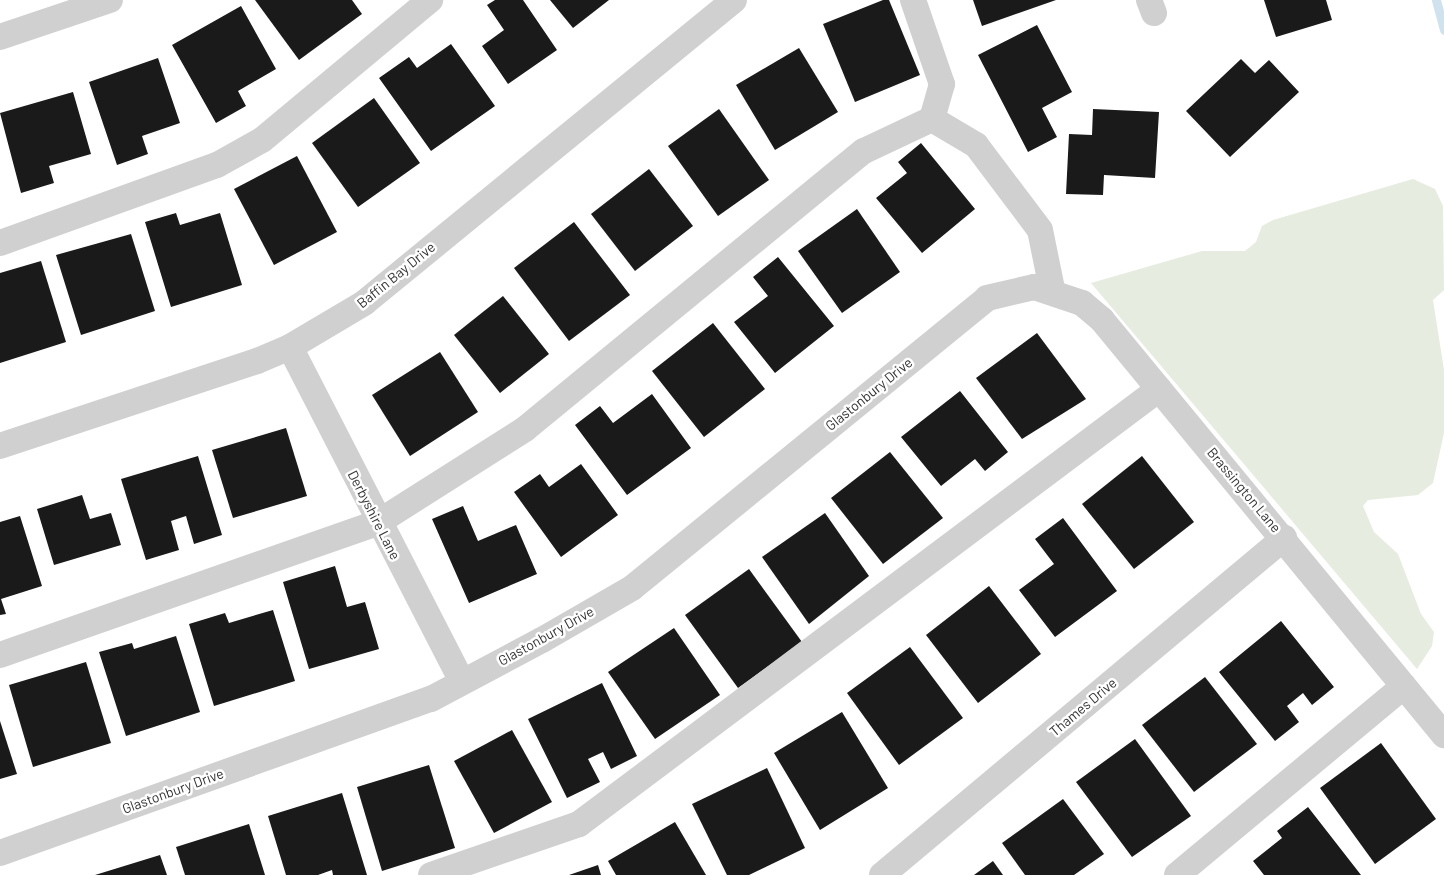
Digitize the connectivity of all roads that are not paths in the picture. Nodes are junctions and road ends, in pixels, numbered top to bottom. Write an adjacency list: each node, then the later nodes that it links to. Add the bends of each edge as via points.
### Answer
1 (110, 0): 5 (street)
2 (430, 0): 7 (street, via 262,140 217,165)
3 (734, 0): 10 (street, Baffin Bay Drive, via 364,303)
4 (913, 0): 6 (street, via 942,84)
5 (0, 37)
6 (932, 118): 9 (street, via 976,145 1040,230); 13 (street, via 864,151 525,429)
7 (0, 242)
8 (1018, 289): 9 (street, Brassington Lane); 16 (street, Glastonbury Drive, via 987,298 632,588)
9 (1052, 289): 11 (street, Brassington Lane, via 1082,303 1102,320)
10 (290, 347): 12 (street, Baffin Bay Drive); 13 (street, Derbyshire Lane)
11 (1159, 389): 14 (street, Brassington Lane); 20 (street, via 579,824)
12 (0, 446)
13 (377, 523): 15 (street); 16 (street, Derbyshire Lane)
14 (1284, 538): 17 (street, Brassington Lane); 21 (street, Thames Drive)
15 (0, 655)
16 (462, 681): 19 (street, Glastonbury Drive, via 430,699)
17 (1404, 686): 18 (street, Brassington Lane); 22 (street)
18 (1444, 735)
19 (0, 853)
20 (431, 875)
21 (882, 875)
22 (1177, 875)

